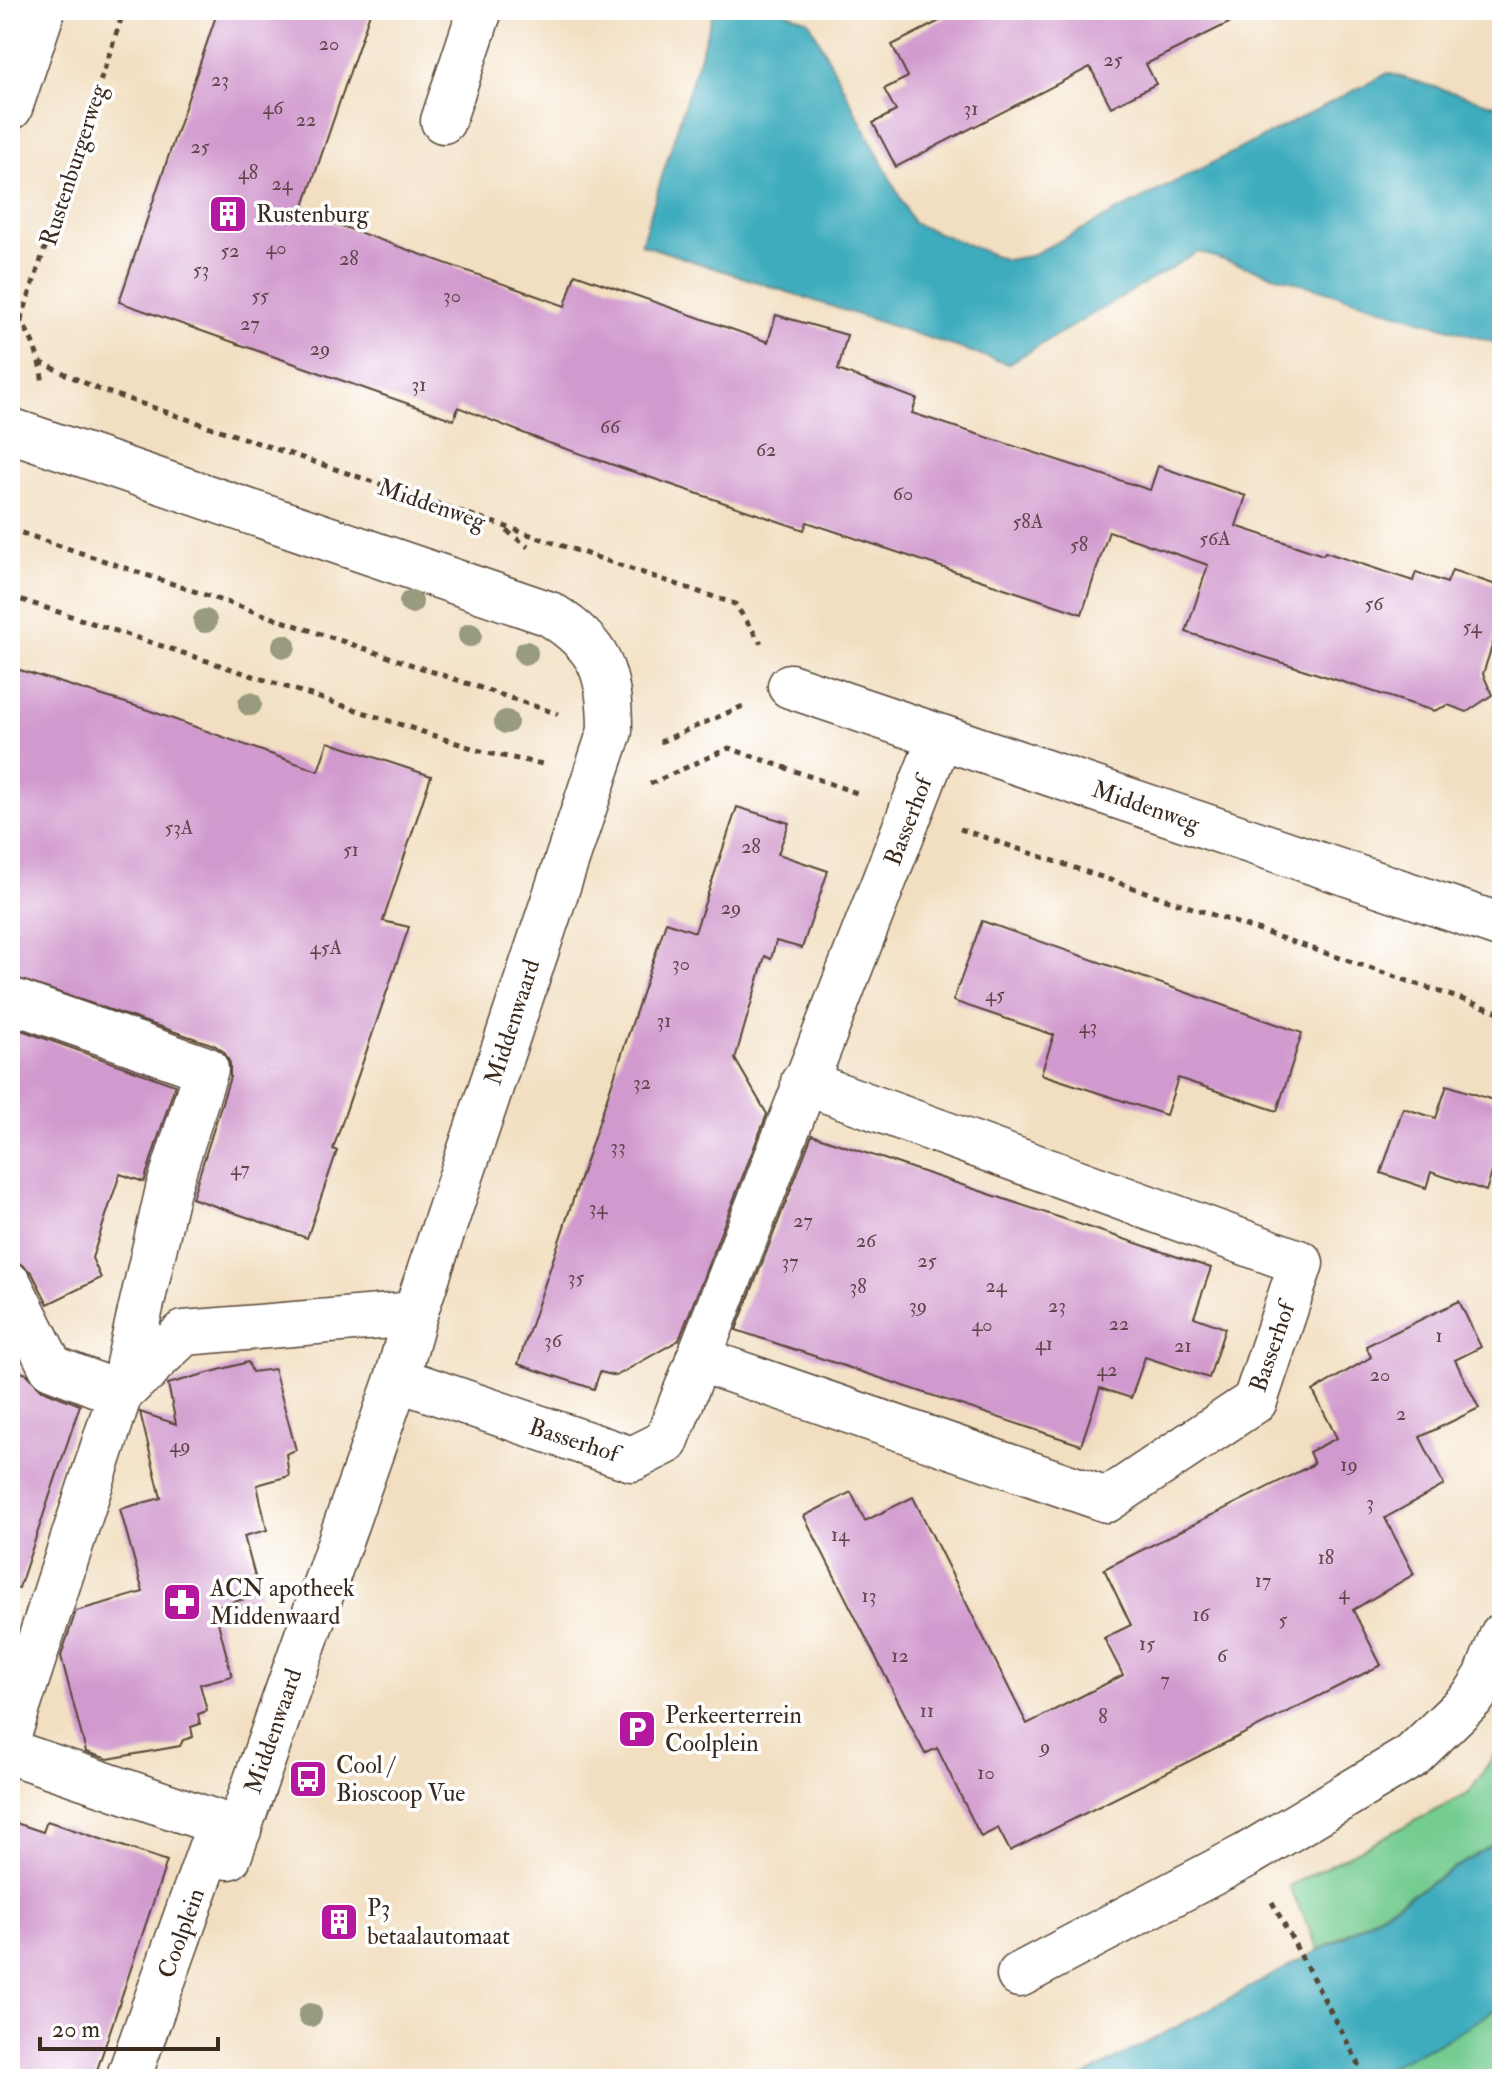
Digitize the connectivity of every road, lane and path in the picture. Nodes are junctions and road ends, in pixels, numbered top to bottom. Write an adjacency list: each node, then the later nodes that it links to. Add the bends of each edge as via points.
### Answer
1 (43, 10): 4 (street)
2 (124, 10): 7 (path, Rustenburgerweg)
3 (480, 10): 5 (street)
4 (10, 108)
5 (443, 121)
6 (10, 310): 7 (path)
7 (21, 320): 11 (path, Middenweg, via 40,362 113,395 735,604)
8 (10, 430): 12 (street, via 550,614 587,642 602,665 610,688)
9 (10, 529): 12 (path)
10 (10, 596): 14 (path, via 487,753)
11 (790, 686): 12 (path, via 660,742); 13 (street, Middenweg)
12 (609, 729): 14 (street, Middenwaard)
13 (940, 737): 15 (street, Basserhof); 16 (street, Middenweg)
14 (595, 774): 15 (path, via 643,787 729,748); 21 (street, Middenwaard)
15 (912, 812): 18 (path); 19 (street, Basserhof)
16 (1502, 926)
17 (10, 1000): 24 (street, via 206,1069 168,1189 128,1364)
18 (1502, 1013)
19 (803, 1082): 22 (street, Basserhof); 22 (street, Basserhof, via 1301,1263 1255,1401 1107,1500)
20 (10, 1285): 24 (street, via 51,1367)
21 (415, 1314): 23 (street, Middenwaard); 24 (street, via 184,1333)
22 (698, 1359): 23 (street, Basserhof, via 666,1442 632,1459)
23 (397, 1379): 28 (street, Middenwaard)
24 (134, 1382): 26 (street)
25 (1502, 1635): 31 (street, via 1474,1696 1412,1756 1247,1855)
26 (10, 1732)
27 (10, 1752): 28 (street)
28 (239, 1830): 29 (street, Middenwaard, via 229,1857 210,1849)
29 (201, 1878): 33 (street, Coolplein)
30 (1300, 1952): 32 (path)
31 (1019, 1975)
32 (1367, 2078)
33 (128, 2079)

